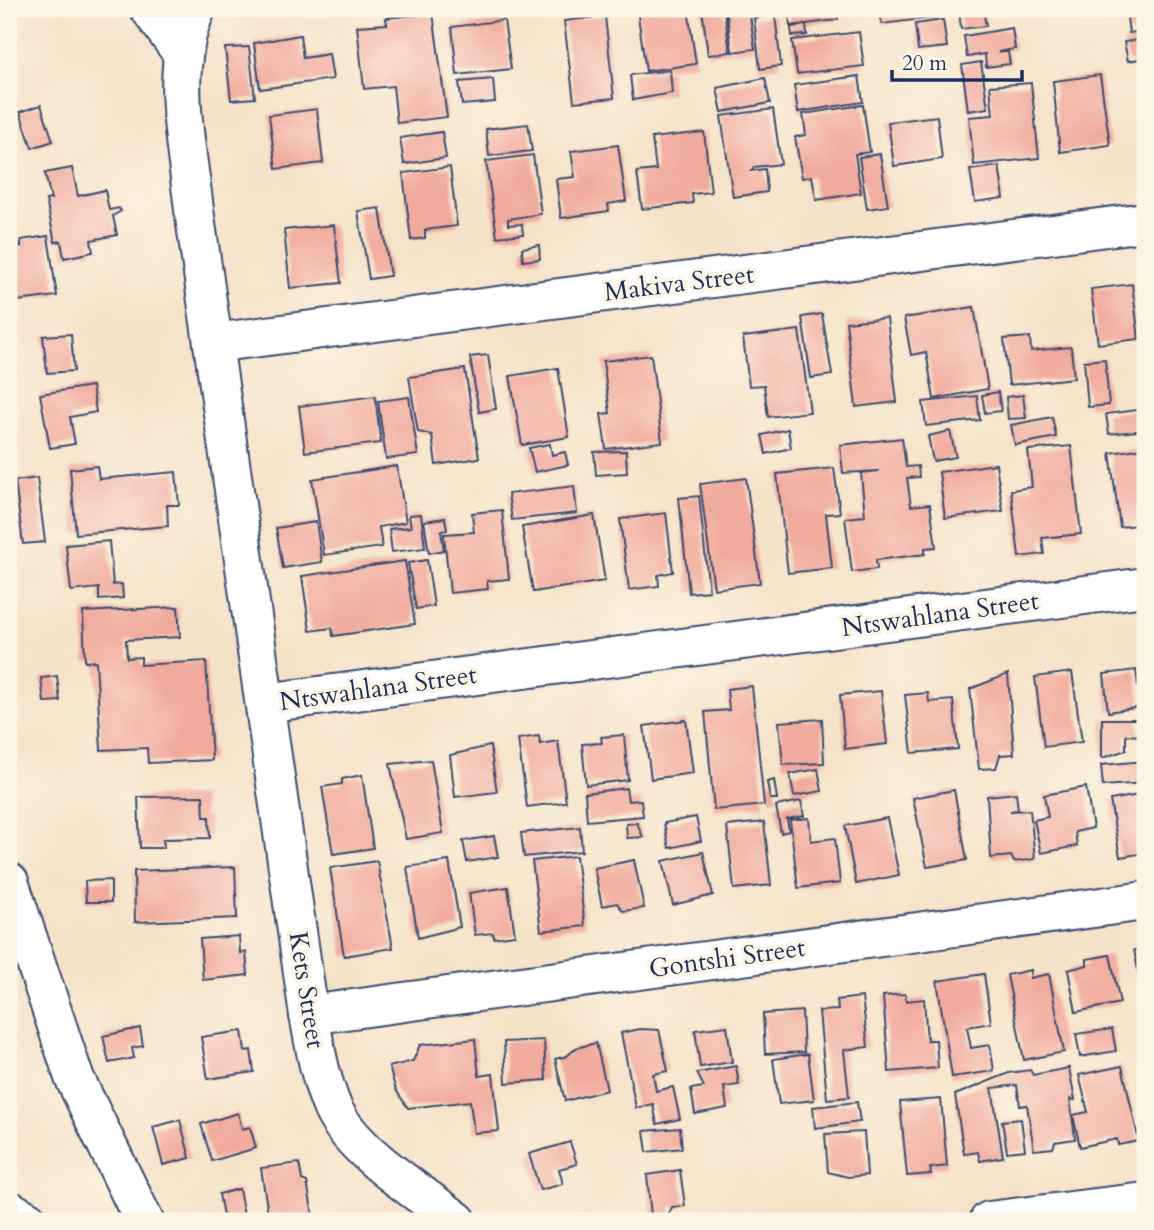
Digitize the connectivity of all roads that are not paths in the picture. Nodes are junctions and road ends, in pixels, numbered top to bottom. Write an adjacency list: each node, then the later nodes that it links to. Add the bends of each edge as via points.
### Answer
1 (150, 9): 3 (street)
2 (195, 9): 3 (street, Ntswahlana Street)
3 (182, 53): 5 (street, Ntswahlana Street, via 180,80)
4 (1145, 222): 5 (street, Makiva Street)
5 (213, 343): 7 (street, Ntswahlana Street)
6 (1145, 587): 7 (street, Ntswahlana Street)
7 (265, 703): 10 (street, Kets Street)
8 (9, 882): 15 (street, via 74,1077)
9 (1145, 901): 10 (street, Gontshi Street)
10 (309, 1015): 13 (street, Kets Street, via 320,1075 334,1112 376,1159)
11 (1145, 1202): 16 (street)
12 (9, 1210): 14 (street)
13 (450, 1219)
14 (28, 1221)
15 (144, 1221)
16 (989, 1221)

